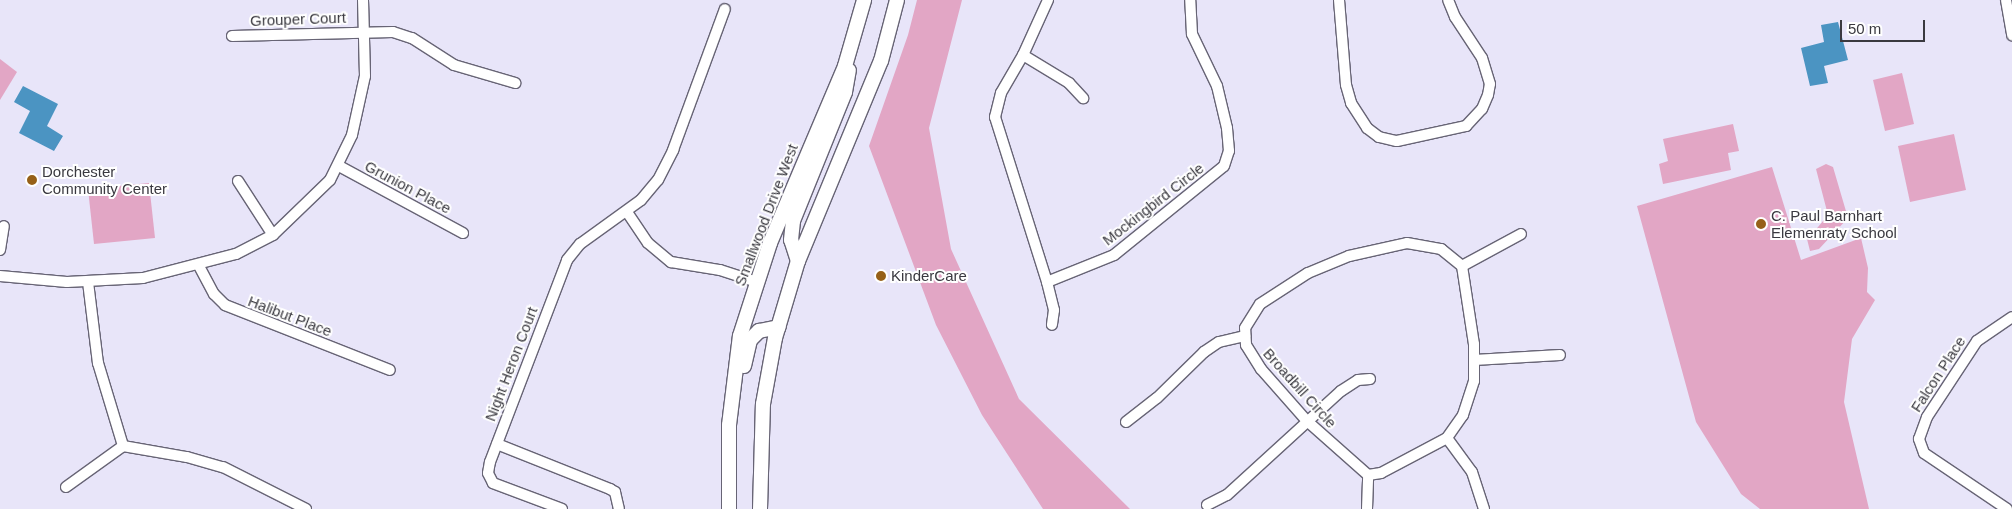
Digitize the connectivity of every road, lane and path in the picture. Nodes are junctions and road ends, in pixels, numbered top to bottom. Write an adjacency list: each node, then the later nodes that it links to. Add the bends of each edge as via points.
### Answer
1 (363, 0): 11 (street)
2 (864, 0): 10 (main road, Smallwood Drive West)
3 (897, 0): 25 (main road, via 881,61)
4 (1048, 0): 14 (street)
5 (1190, 0): 31 (street, Mockingbird Circle, via 1192,34 1217,86 1227,128 1229,151 1224,166 1114,255)
6 (1339, 0): 7 (street, via 1346,85 1351,103 1367,128 1379,137 1397,141 1466,126 1482,109 1488,95 1490,84 1482,58 1455,18)
7 (1448, 0)
8 (2006, 0): 12 (street)
9 (725, 9): 19 (street, Night Heron Court, via 666,167 650,191)
10 (861, 16): 25 (main road, via 845,92 793,221 791,240); 30 (main road, Smallwood Drive West, via 845,66 782,212)
11 (364, 32): 13 (street, Grouper Court); 15 (street, Grouper Court, via 402,34 454,65); 17 (street, via 365,76 361,104)
12 (2012, 35)
13 (232, 36)
14 (1023, 55): 16 (street, via 1069,83); 31 (street, via 1001,93 994,117)
15 (515, 83)
16 (1083, 98)
17 (339, 166): 21 (street, Grunion Place); 23 (street, via 311,201)
18 (238, 181): 23 (street)
19 (627, 212): 30 (street, via 648,243 671,262 720,270); 43 (street, Night Heron Court, via 580,244 567,260)
20 (4, 226): 24 (street)
21 (463, 234)
22 (1521, 234): 27 (street)
23 (273, 235): 26 (street, via 236,254)
24 (0, 250)
25 (798, 261): 34 (main road)
26 (199, 266): 29 (street, via 143,278); 38 (street, Halibut Place, via 214,294 225,305)
27 (1462, 266): 35 (street, via 1441,250 1421,244 1384,247 1349,256 1317,268 1273,293 1250,317); 37 (street)
28 (0, 276): 29 (street)
29 (88, 282): 44 (street, via 98,363)
30 (756, 282): 45 (main road, Smallwood Drive West, via 740,336 732,382)
31 (1047, 282): 33 (street, via 1054,310)
32 (2012, 318): 56 (street, Falcon Place, via 1977,341 1927,417 1919,439 1924,453)
33 (1052, 325)
34 (779, 327): 45 (main road, via 759,332 750,340); 53 (main road, via 767,372 763,404)
35 (1245, 336): 40 (street, Broadbill Circle, via 1250,356); 41 (street, via 1219,342 1204,352)
36 (1560, 355): 37 (street)
37 (1474, 360): 42 (street, via 1470,397 1463,415)
38 (390, 370)
39 (1370, 379): 40 (street, via 1348,385)
40 (1306, 420): 46 (street, Broadbill Circle); 48 (street, via 1227,494)
41 (1126, 422)
42 (1447, 438): 46 (street, via 1381,473); 55 (street, via 1472,472)
43 (496, 444): 50 (street, Night Heron Court, via 488,470 492,483); 51 (street, via 610,489 615,492)
44 (122, 446): 47 (street); 49 (street, via 223,467)
45 (730, 450): 52 (main road, Smallwood Drive West)
46 (1368, 476): 54 (street)
47 (66, 487)
48 (1207, 505)
49 (306, 509)
50 (562, 509)
51 (619, 509)
52 (729, 509)
53 (760, 509)
54 (1367, 509)
55 (1484, 509)
56 (2007, 509)

